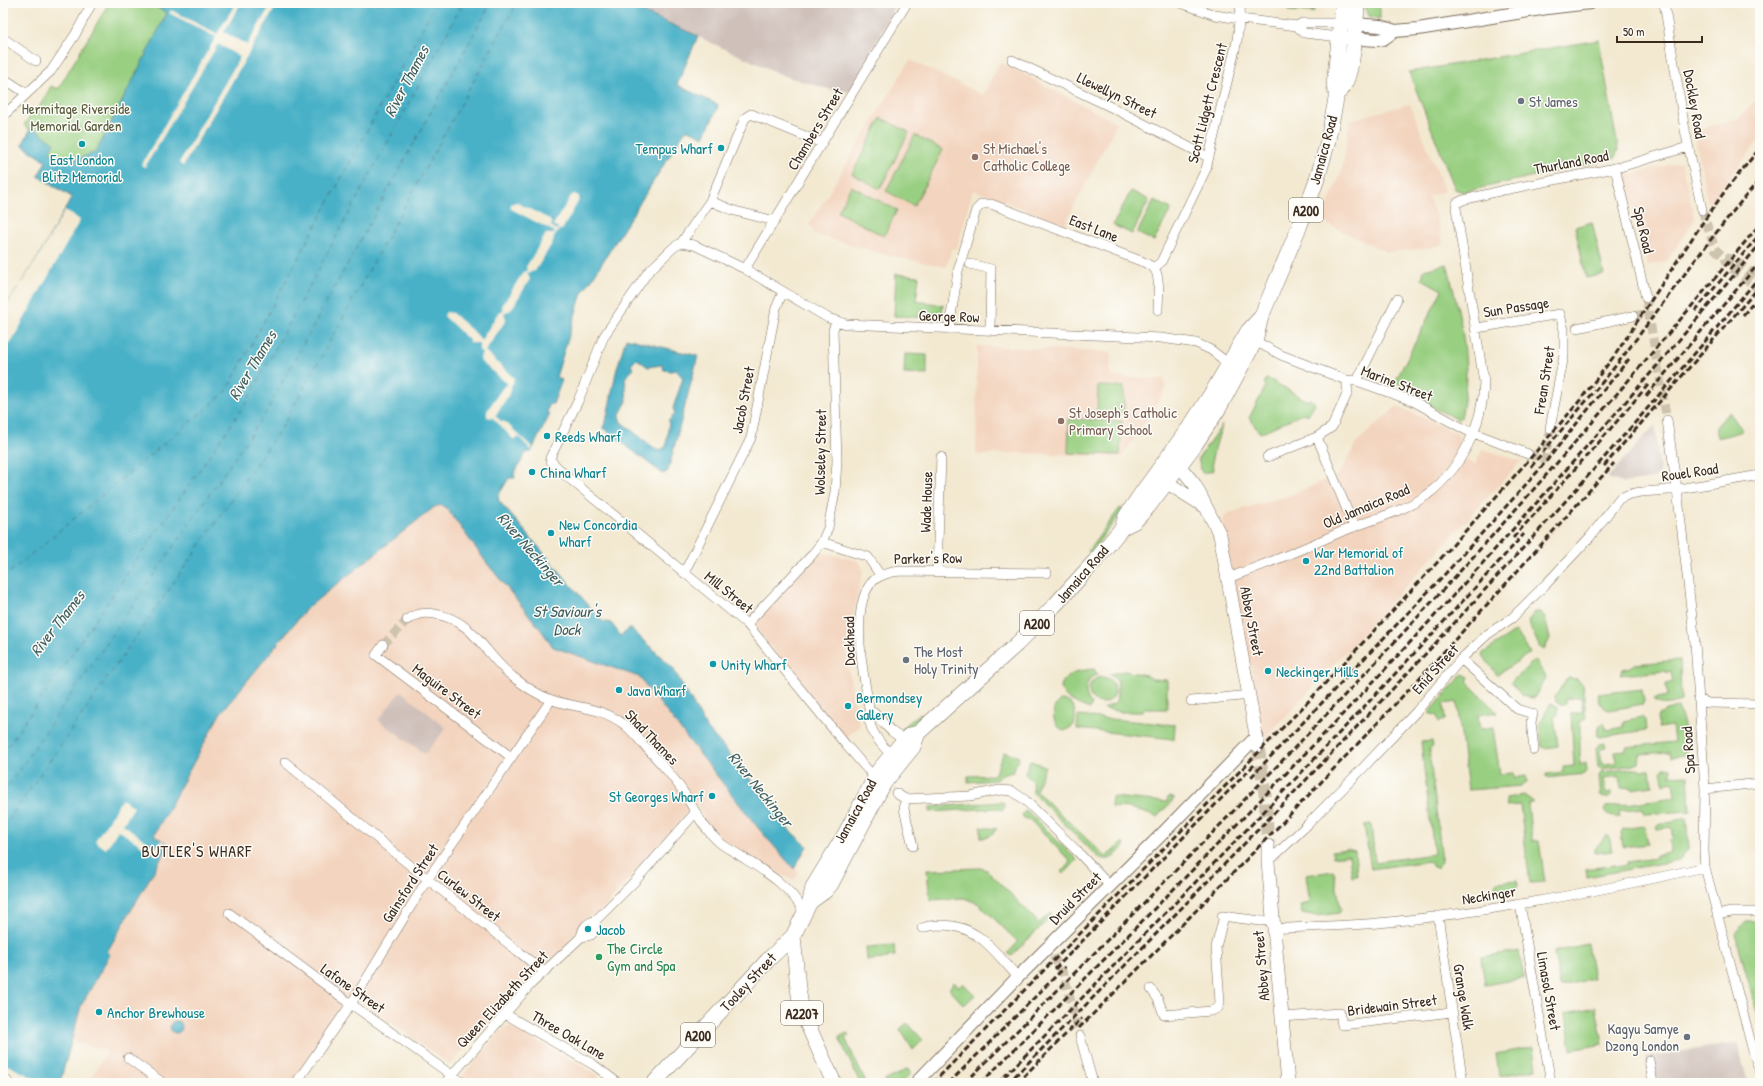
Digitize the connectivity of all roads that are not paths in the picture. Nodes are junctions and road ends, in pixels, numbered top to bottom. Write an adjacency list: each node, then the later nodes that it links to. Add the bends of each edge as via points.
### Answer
1 (92, 3): 20 (street, via 51,71)
2 (907, 3): 22 (street, Chambers Street)
3 (1182, 3): 9 (street, via 1215,15)
4 (1241, 3): 9 (street, Scott Lidgett Crescent)
5 (1343, 3): 12 (main road, Jamaica Road / A200)
6 (1357, 3): 10 (main road, Jamaica Road / A200)
7 (1590, 3): 13 (street)
8 (1664, 3): 23 (street, Dockley Road)
9 (1240, 19): 11 (street); 24 (street, Scott Lidgett Crescent, via 1225,93)
10 (1356, 24): 12 (street); 13 (street, via 1385,27); 15 (main road, Jamaica Road / A200)
11 (1298, 26): 12 (street, via 1302,23); 12 (street, via 1304,33)
12 (1340, 30): 15 (street); 19 (main road, Jamaica Road / A200, via 1334,85)
13 (1395, 31): 15 (street, via 1383,39)
14 (3, 38): 17 (street)
15 (1355, 40): 19 (main road, Jamaica Road / A200, via 1348,77 1343,89)
16 (1012, 60): 24 (street, Llewellyn Street, via 1120,111)
17 (36, 61)
18 (3, 78): 20 (street)
19 (1336, 93): 40 (main road, Jamaica Road / A200, via 1327,145 1317,179)
20 (26, 94): 21 (street)
21 (3, 116)
22 (822, 143): 26 (street, via 751,114 745,118); 29 (street, Chambers Street)
23 (1688, 147): 25 (street, Thurland Road); 28 (street, Dockley Road)
24 (1208, 157): 32 (street, Scott Lidgett Crescent, via 1206,169 1161,262)
25 (1615, 168): 27 (street, Thurland Road, via 1504,190); 35 (street, Spa Road)
26 (710, 201): 29 (street, via 735,211); 30 (street)
27 (1457, 203): 42 (street, Old Jamaica Road)
28 (1702, 210)
29 (776, 221): 33 (street, Chambers Street)
30 (681, 243): 33 (street, George Row, via 694,245); 66 (street, Mill Street, via 648,272 604,336 578,401 550,458 558,468)
31 (970, 264): 45 (street, via 991,269)
32 (1154, 268): 37 (street, via 1158,279); 43 (street, East Lane, via 998,207 982,204 976,210 958,270)
33 (745, 269): 34 (street, George Row)
34 (783, 292): 41 (street, George Row); 66 (street, Jacob Street, via 776,308 751,438)
35 (1646, 298)
36 (1397, 299): 49 (street)
37 (1158, 310)
38 (1560, 314): 42 (street, Sun Passage); 44 (street, Frean Street)
39 (1633, 316): 44 (street)
40 (1261, 317): 46 (main road, Jamaica Road / A200); 47 (main road, Jamaica Road / A200, via 1248,331)
41 (836, 322): 43 (street, George Row, via 856,326); 64 (street, Wolseley Street, via 833,330 837,456 835,492 832,514)
42 (1477, 328): 52 (street, Old Jamaica Road, via 1483,367 1484,400)
43 (949, 329): 45 (street, George Row)
44 (1571, 329): 51 (street, Frean Street)
45 (990, 331): 47 (street, George Row, via 1161,338 1196,343 1211,350)
46 (1255, 341): 48 (street, Marine Street); 57 (main road, Jamaica Road / A200, via 1194,446)
47 (1229, 364): 57 (main road, Jamaica Road / A200)
48 (1346, 380): 49 (street, Marine Street); 53 (street, via 1348,392 1332,427)
49 (1357, 381): 52 (street, Marine Street, via 1413,401)
50 (1667, 420): 60 (street, Spa Road)
51 (1550, 428)
52 (1474, 434): 54 (street, Marine Street); 63 (street, Old Jamaica Road, via 1461,457 1443,480 1426,495)
53 (1318, 437): 56 (street); 63 (street)
54 (1528, 454)
55 (941, 457): 65 (street, Wade House)
56 (1267, 457)
57 (1175, 460): 59 (main road, Jamaica Road / A200); 62 (main road, Abbey Street, via 1195,485)
58 (1760, 475): 60 (street, Rouel Road)
59 (1161, 479): 62 (main road, Abbey Street); 80 (main road, Jamaica Road / A200, via 1130,511 1122,528 1054,606 1017,644)
60 (1677, 489): 61 (street, Rouel Road); 75 (street, Spa Road, via 1695,644)
61 (1624, 496): 73 (street, Enid Street, via 1590,537 1512,618 1488,634)
62 (1204, 506): 69 (main road, Abbey Street, via 1212,516 1220,535)
63 (1354, 527): 69 (street, Old Jamaica Road)
64 (822, 542): 68 (street, Parker's Row, via 868,557); 71 (street, Wolseley Street)
65 (937, 571): 67 (street, Parker's Row); 68 (street, Parker's Row, via 900,571)
66 (684, 573): 71 (street, Mill Street)
67 (1047, 573)
68 (880, 576): 79 (street, Dockhead, via 867,589 861,616 860,653)
69 (1228, 578): 74 (main road, Abbey Street)
70 (408, 620): 76 (street, Shad Thames, via 417,614 431,613 464,624 507,673 527,689)
71 (747, 624): 87 (street, Mill Street, via 846,745)
72 (383, 645): 85 (street, Maguire Street, via 376,655)
73 (1461, 659): 83 (street, via 1517,709 1533,714 1531,722); 95 (street, Enid Street, via 1416,712 1361,770)
74 (1250, 695): 77 (street); 82 (main road, Abbey Street)
75 (1698, 699): 78 (street, via 1708,703); 89 (street, Spa Road)
76 (551, 700): 85 (street, Gainsford Street); 92 (street, Shad Thames, via 599,710 627,727 661,763)
77 (1191, 701)
78 (1760, 704)
79 (869, 711): 81 (street); 84 (street, Dockhead, via 870,724 877,738)
80 (918, 733): 81 (main road, Jamaica Road / A200); 84 (main road, Jamaica Road / A200, via 912,747)
81 (899, 736): 84 (main road, Jamaica Road / A200)
82 (1257, 741): 98 (street, Druid Street)
83 (1534, 750)
84 (898, 755): 87 (main road, Jamaica Road / A200)
85 (511, 757): 97 (street, Gainsford Street)
86 (285, 762): 97 (street, Curlew Street)
87 (879, 780): 100 (main road, Jamaica Road / A200, via 813,887)
88 (1760, 784): 89 (street)
89 (1705, 789): 96 (street, Spa Road)
90 (896, 793): 91 (street)
91 (905, 799): 93 (street, via 904,809); 98 (street, via 1012,791 1025,800)
92 (695, 812): 100 (street, Shad Thames, via 702,824 720,843 784,886); 108 (street, Queen Elizabeth Street, via 636,880 596,920 596,930 591,935 581,937)
93 (913, 846)
94 (1268, 846): 95 (main road, Abbey Street)
95 (1268, 862): 105 (main road, Abbey Street)
96 (1705, 868): 99 (street, Neckinger); 103 (street, Spa Road)
97 (427, 880): 108 (street, Curlew Street); 111 (street, Gainsford Street)
98 (1110, 886): 109 (street, Druid Street, via 1050,952)
99 (1520, 904): 104 (street, Neckinger); 131 (street, Limasol Street)
100 (807, 907): 107 (main road, Tooley Street / A200)
101 (1760, 912): 103 (street, via 1731,912)
102 (229, 914): 111 (street, Lafone Street)
103 (1717, 915): 118 (street, Spa Road)
104 (1438, 916): 105 (street, Neckinger, via 1346,926); 112 (street, Grange Walk)
105 (1273, 925): 110 (street, Neckinger, via 1223,916 1216,947 1220,1002 1218,1008 1211,1011 1164,1015); 114 (main road, Abbey Street)
106 (922, 928): 109 (street, via 929,925 953,925 971,931 988,944)
107 (793, 936): 125 (main road, Tooley Street / A200); 126 (main road, A2207, via 802,1012)
108 (544, 972): 113 (street, Queen Elizabeth Street)
109 (1018, 977): 127 (street, Druid Street)
110 (1151, 989)
111 (350, 1004): 119 (street, Lafone Street); 121 (street, Gainsford Street)
112 (1452, 1012): 114 (street, Bridewain Street, via 1342,1025 1340,1016); 130 (street, Grange Walk)
113 (505, 1014): 119 (street, Queen Elizabeth Street); 124 (street, Three Oak Lane, via 594,1065)
114 (1282, 1017): 129 (main road, Abbey Street)
115 (1080, 1036): 128 (street)
116 (128, 1058): 120 (street)
117 (1649, 1060): 132 (street)
118 (1760, 1072)
119 (452, 1075): 122 (street, Queen Elizabeth Street); 123 (street, Lafone Street)
120 (163, 1083)
121 (296, 1083)
122 (445, 1083)
123 (463, 1083)
124 (618, 1083)
125 (654, 1083)
126 (834, 1083)
127 (916, 1083)
128 (1093, 1083)
129 (1288, 1083)
130 (1463, 1083)
131 (1551, 1083)
132 (1653, 1083)

